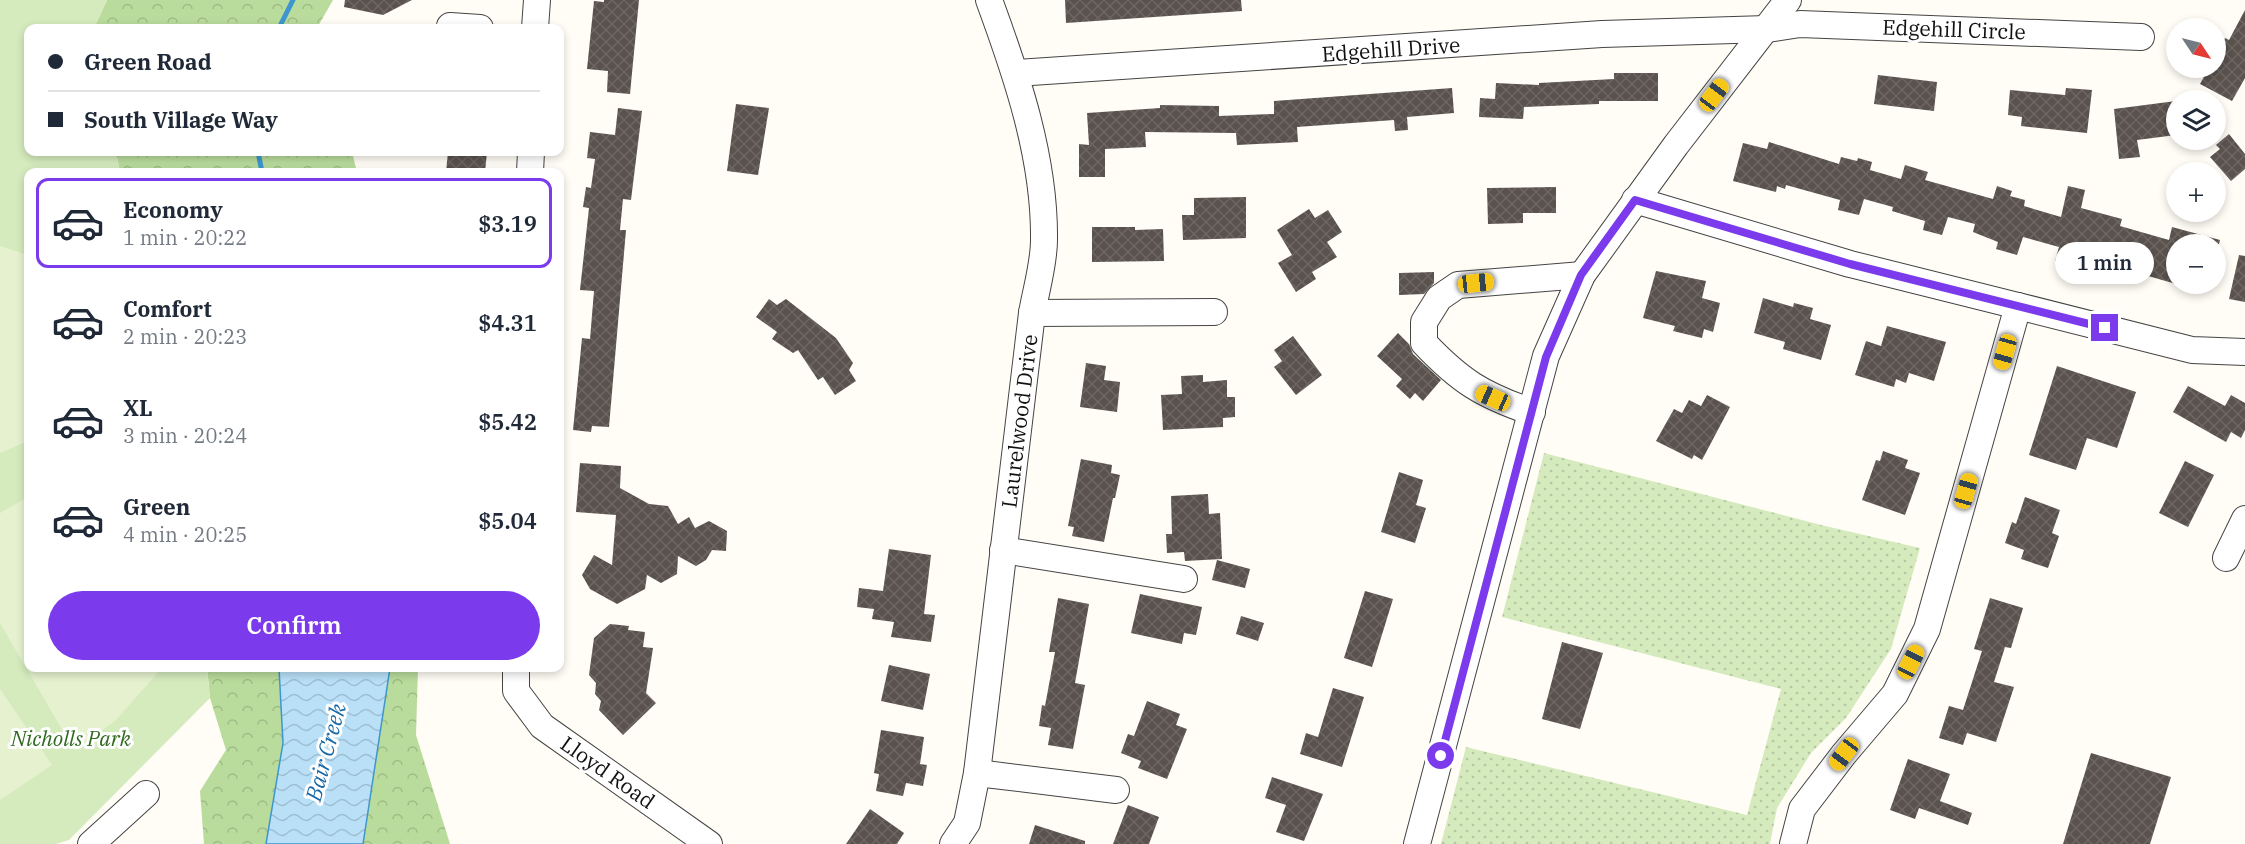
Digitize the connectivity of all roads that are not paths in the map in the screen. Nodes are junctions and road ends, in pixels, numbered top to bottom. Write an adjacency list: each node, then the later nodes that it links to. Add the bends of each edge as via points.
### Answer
1 (537, 0): 4 (street)
2 (989, 0): 7 (street, Laurelwood Drive)
3 (1788, 0): 5 (street)
4 (535, 24)
5 (1767, 29): 6 (street, Edgehill Circle, via 1821,23); 7 (street, Edgehill Drive, via 1602,34); 8 (street)
6 (2141, 37)
7 (1016, 73): 12 (street, Laurelwood Drive, via 1032,142 1044,242)
8 (1635, 200): 9 (street); 10 (street, via 1850,264)
9 (1581, 275): 14 (street, via 1546,357); 14 (street, via 1458,285 1439,298 1424,322 1424,343 1448,368 1481,392)
10 (2018, 306): 13 (street, via 2192,350); 27 (street, via 1928,629 1895,694 1802,809)
11 (1214, 312): 12 (street)
12 (1032, 313): 16 (street, Laurelwood Drive)
13 (2245, 352)
14 (1532, 412): 26 (street)
15 (2245, 519): 17 (street)
16 (1003, 550): 18 (street); 20 (street, Laurelwood Drive)
17 (2226, 558)
18 (1184, 579)
19 (516, 679): 24 (street, Lloyd Road, via 542,726)
20 (977, 773): 21 (street); 25 (street, Laurelwood Drive, via 967,823)
21 (1116, 790)
22 (146, 794): 23 (street)
23 (91, 844)
24 (709, 844)
25 (953, 844)
26 (1417, 844)
27 (1793, 844)

